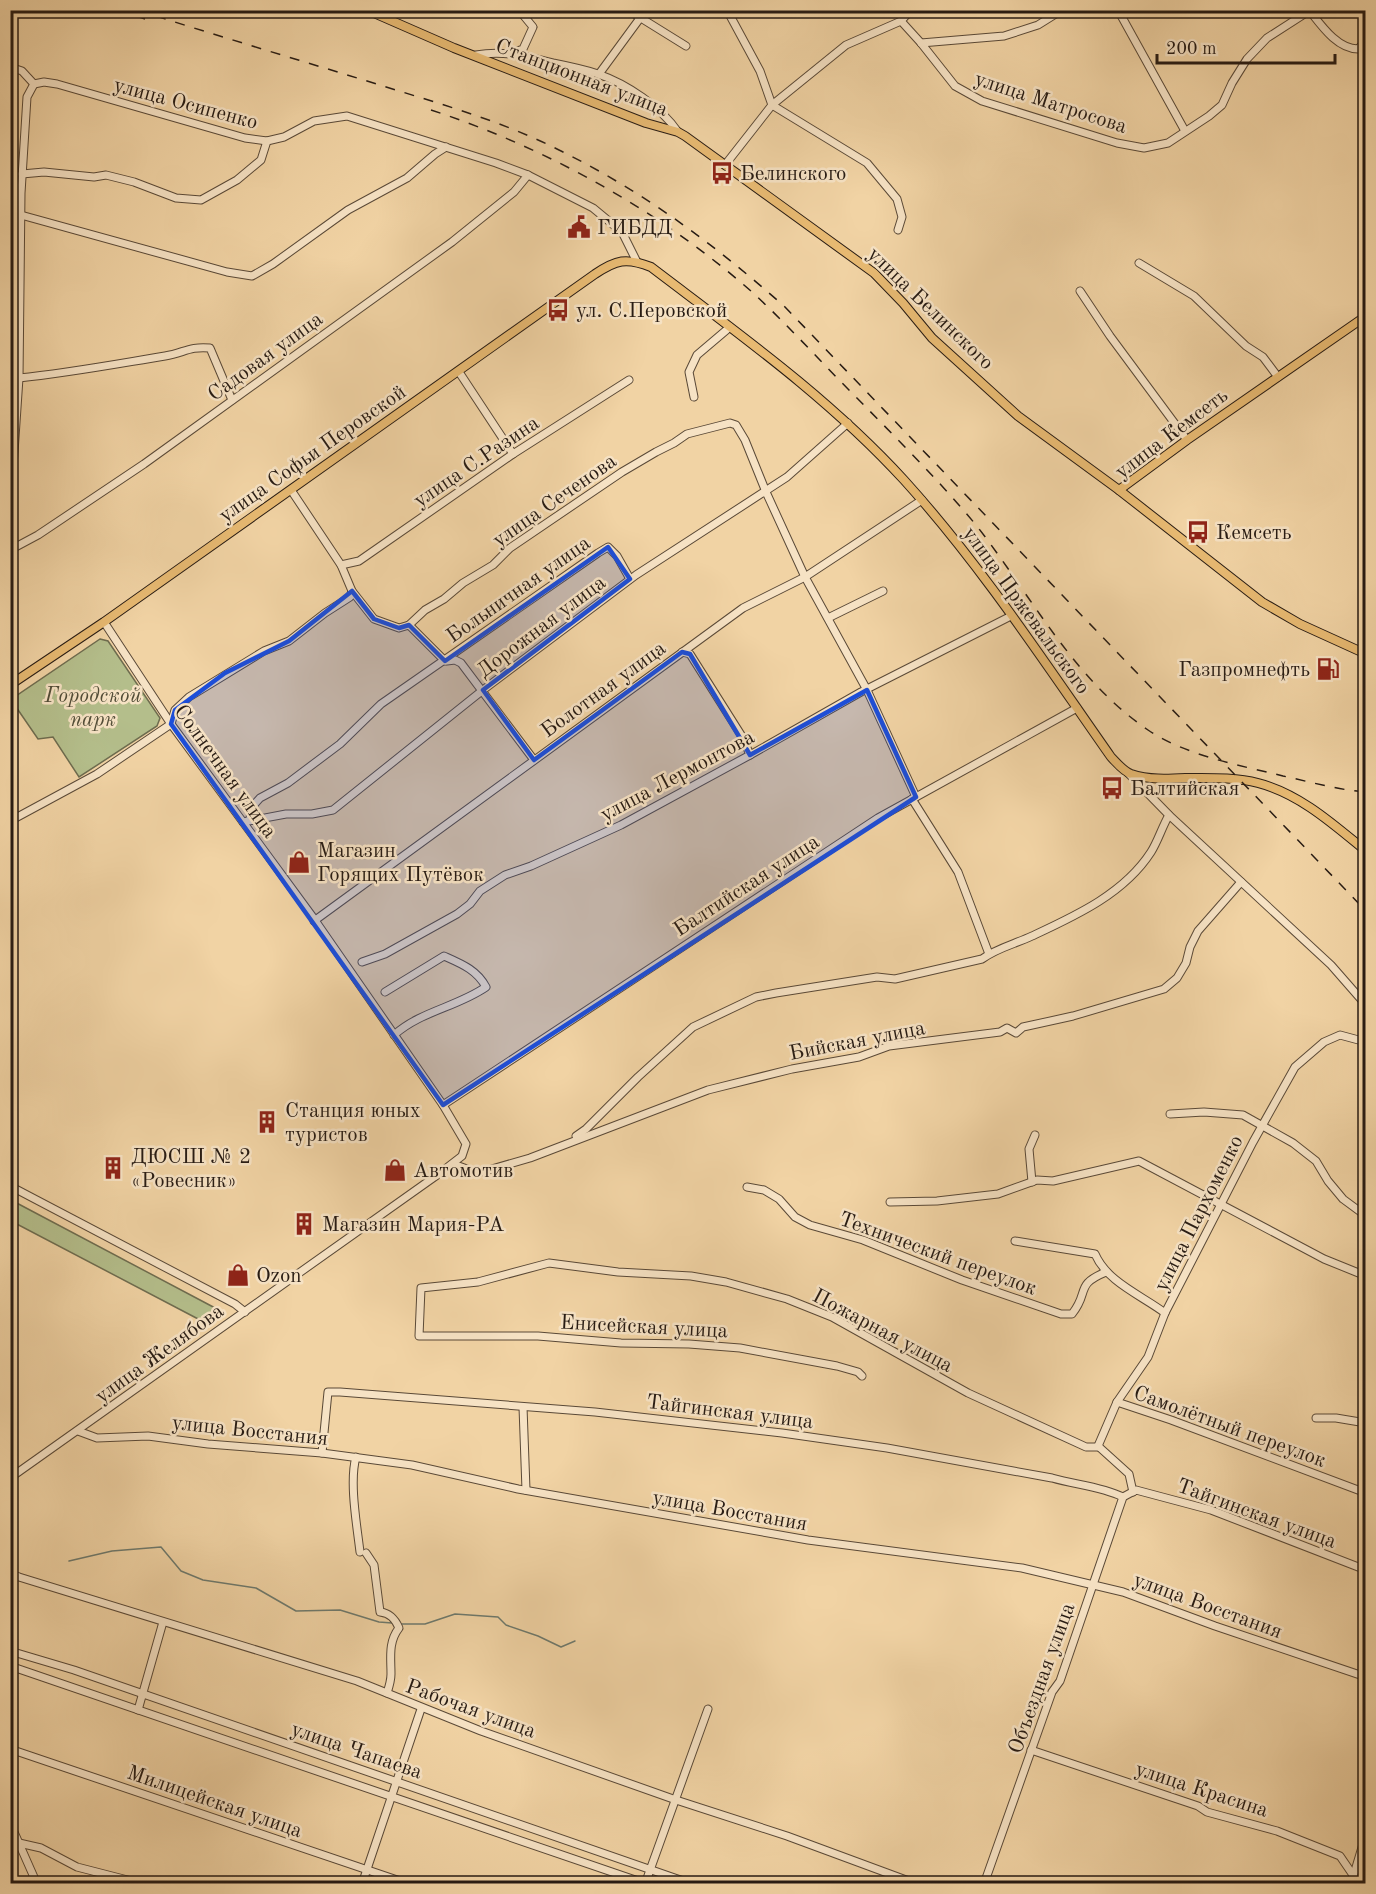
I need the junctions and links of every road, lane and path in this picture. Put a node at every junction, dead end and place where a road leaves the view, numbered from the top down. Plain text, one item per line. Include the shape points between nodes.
1 (367, 10) edge
2 (519, 10) edge
3 (628, 10) edge
4 (646, 10) edge
5 (727, 10) edge
6 (912, 10) edge
7 (1062, 10) edge
8 (1118, 10) edge
9 (1309, 11) edge
10 (376, 13) edge
11 (641, 18) junction
12 (901, 21) junction
13 (1365, 41) edge
14 (921, 43) junction
15 (686, 46) dead end
16 (512, 53) junction
17 (476, 55) junction
18 (10, 67) edge
19 (598, 74) junction
20 (34, 84) junction
21 (772, 105) junction
22 (1185, 131) junction
23 (681, 134) junction
24 (267, 141) junction
25 (446, 147) junction
26 (725, 165) junction
27 (22, 174) junction
28 (528, 175) junction
29 (10, 212) edge
30 (21, 215) junction
31 (898, 230) dead end
32 (637, 262) junction
33 (1139, 263) dead end
34 (1080, 291) dead end
35 (11, 314) edge
36 (20, 316) junction
37 (1365, 316) edge
38 (730, 327) junction
39 (459, 372) junction
40 (1278, 377) junction
41 (19, 378) junction
42 (629, 380) dead end
43 (694, 397) dead end
44 (232, 400) junction
45 (848, 423) junction
46 (1187, 440) junction
47 (513, 454) junction
48 (291, 490) junction
49 (1119, 490) junction
50 (766, 492) junction
51 (922, 500) junction
52 (10, 512) edge
53 (10, 550) edge
54 (341, 565) junction
55 (805, 577) junction
56 (630, 579) junction
57 (351, 591) junction
58 (883, 591) dead end
59 (1011, 616) junction
60 (828, 618) junction
61 (104, 622) junction
62 (409, 625) junction
63 (682, 652) junction
64 (1365, 654) edge
65 (445, 661) junction
66 (10, 685) edge
67 (483, 690) junction
68 (867, 690) junction
69 (1077, 708) junction
70 (171, 724) junction
71 (750, 755) junction
72 (534, 760) junction
73 (1129, 774) junction
74 (914, 798) junction
75 (1169, 815) junction
76 (10, 820) edge
77 (246, 821) junction
78 (1365, 851) edge
79 (1241, 882) junction
80 (314, 921) junction
81 (989, 954) junction
82 (362, 962) dead end
83 (385, 992) dead end
84 (1365, 1005) edge
85 (394, 1035) junction
86 (1365, 1042) edge
87 (443, 1106) junction
88 (1170, 1113) dead end
89 (1262, 1127) junction
90 (1035, 1135) dead end
91 (567, 1143) junction
92 (466, 1144) joint
93 (453, 1164) junction
94 (1032, 1182) junction
95 (10, 1186) edge
96 (747, 1188) dead end
97 (890, 1202) dead end
98 (1221, 1204) junction
99 (1365, 1216) edge
100 (1015, 1241) dead end
101 (1106, 1272) junction
102 (1365, 1276) edge
103 (443, 1285) joint
104 (245, 1312) junction
105 (1165, 1313) junction
106 (862, 1376) dead end
107 (1117, 1402) junction
108 (523, 1407) junction
109 (1316, 1418) dead end
110 (1365, 1423) edge
111 (78, 1431) junction
112 (1099, 1447) junction
113 (322, 1453) junction
114 (356, 1457) junction
115 (10, 1478) edge
116 (526, 1490) junction
117 (1135, 1491) junction
118 (1365, 1492) edge
119 (1123, 1497) junction
120 (1365, 1570) edge
121 (10, 1573) edge
122 (1092, 1584) junction
123 (164, 1622) junction
124 (10, 1651) edge
125 (10, 1666) edge
126 (1365, 1677) edge
127 (387, 1693) junction
128 (142, 1694) junction
129 (421, 1709) junction
130 (708, 1709) dead end
131 (138, 1710) junction
132 (10, 1749) edge
133 (1031, 1750) junction
134 (398, 1782) junction
135 (392, 1797) junction
136 (676, 1800) junction
137 (10, 1823) edge
138 (1365, 1834) edge
139 (20, 1843) junction
140 (366, 1869) junction
141 (651, 1869) junction
142 (1353, 1875) junction
143 (646, 1883) edge
144 (37, 1884) edge
145 (143, 1884) edge
146 (362, 1884) edge
147 (409, 1884) edge
148 (692, 1884) edge
149 (917, 1884) edge
150 (984, 1884) edge
151 (1351, 1884) edge

1 - 10 main road, Станционная улица
2 - 16 street via 533,27 523,49
3 - 11 street
4 - 11 street
5 - 21 street via 760,70
6 - 12 street
7 - 14 street via 1038,25 1004,36
8 - 22 street
9 - 13 street via 1343,45 1358,49
9 - 22 street, улица Матросова via 1267,38 1247,59 1222,105
10 - 17 main road, Станционная улица
11 - 15 street
11 - 19 street
12 - 14 street, улица Матросова
12 - 21 street via 846,45
14 - 22 street, улица Матросова via 955,86 982,101 1144,148 1168,143
16 - 17 street, улица Белинского
16 - 19 street, улица Белинского
17 - 23 main road, Станционная улица
18 - 20 street via 22,71
19 - 23 street, улица Белинского via 643,97 668,117
20 - 24 street, улица Осипенко via 57,84
20 - 27 street via 27,97
21 - 26 street
21 - 31 street via 867,163 897,199 902,217
23 - 26 main road, улица Белинского
24 - 25 street via 314,121 346,116
24 - 27 street, улица Осипенко via 261,160 237,180 201,200 176,198 106,175
25 - 28 street
25 - 30 street via 407,178 348,210 252,276
26 - 49 main road, улица Белинского via 874,273 932,338 1018,416
27 - 30 street
28 - 32 street via 593,208 622,232
28 - 44 street, Садовая улица via 514,192 452,242
29 - 30 street
30 - 36 street
32 - 38 main road, улица Пржевальского via 651,267
32 - 39 main road, улица Софьи Перовской via 613,262
33 - 40 street via 1194,296 1246,346 1263,357
34 - 46 street
35 - 36 street
36 - 41 street
37 - 40 main road, улица Кемсеть
38 - 43 street via 698,355 689,372
38 - 45 main road, улица Пржевальского via 799,379
39 - 47 street
39 - 48 main road, улица Софьи Перовской
40 - 46 main road, улица Кемсеть
41 - 44 street via 173,355 196,347 210,348
41 - 52 street
42 - 47 street, улица С.Разина
44 - 53 street, Садовая улица via 144,464
45 - 50 street, Дорожная улица
45 - 51 main road, улица Пржевальского
46 - 49 main road, улица Кемсеть
47 - 54 street, улица С.Разина via 359,561
48 - 54 street
48 - 61 main road, улица Софьи Перовской
49 - 64 main road, улица Кемсеть via 1262,602
50 - 55 street
50 - 56 street, Дорожная улица
50 - 62 street, улица Сеченова via 736,425 730,423 687,434 621,472 510,548 493,565
51 - 55 street, Болотная улица
51 - 59 main road, улица Пржевальского
54 - 57 street
55 - 60 street
55 - 63 street, Болотная улица via 743,608
56 - 65 street, Больничная улица via 608,547
56 - 67 street, Дорожная улица
57 - 62 street via 374,619 399,628
57 - 70 street via 350,597 289,641 264,651 189,697 175,710
58 - 60 street
59 - 68 street, улица Лермонтова
59 - 69 main road, улица Пржевальского
60 - 68 street
61 - 66 main road, улица Софьи Перовской
61 - 70 street, Солнечная улица
62 - 65 street
63 - 71 street via 690,654 696,663
63 - 72 street, Болотная улица
65 - 67 street via 461,663
65 - 77 street via 381,704 340,744 288,783 260,798 250,808
67 - 72 street
67 - 77 street, Дорожная улица via 333,810
68 - 71 street, улица Лермонтова
68 - 74 street
69 - 73 main road, улица Пржевальского via 1111,757
69 - 74 street, Балтийская улица
70 - 76 street via 97,774
70 - 77 street, Солнечная улица
71 - 82 street, улица Лермонтова via 621,825 505,875 480,891 458,914 386,954
72 - 80 street, Болотная улица
73 - 75 street, улица Пржевальского
73 - 78 main road via 1159,780 1251,781 1272,787 1320,814
74 - 81 street via 958,872
74 - 87 street, Балтийская улица
75 - 79 street, улица Пржевальского
75 - 81 street, Бийская улица via 1151,852 1128,878 1097,903
77 - 80 street, Солнечная улица
79 - 84 street, улица Пржевальского via 1331,965
79 - 91 street, Бийская улица via 1198,931 1186,963 1164,989 1023,1027 1016,1033 1007,1029 889,1046 858,1057 718,1088
80 - 85 street, Солнечная улица
81 - 91 street, Бийская улица via 982,959 895,979 877,977 756,998 693,1027
83 - 85 street via 444,956 480,976 486,987 423,1016
85 - 87 street, Солнечная улица
86 - 89 street, улица Пархоменко via 1340,1035 1324,1042 1295,1067
87 - 92 street, Солнечная улица
88 - 89 street via 1243,1115
89 - 98 street, улица Пархоменко
89 - 99 street via 1316,1161 1343,1199
90 - 94 street via 1029,1149
91 - 93 street, Бийская улица via 478,1173
92 - 93 street, улица Желябова via 462,1156
93 - 104 street, улица Желябова
94 - 97 street via 998,1194
94 - 98 street via 1053,1181 1139,1161
95 - 104 street
96 - 101 street, Технический переулок via 764,1190 779,1199 795,1217 810,1226 863,1240 1061,1314 1072,1314 1085,1284
98 - 102 street via 1324,1259
98 - 105 street, улица Пархоменко
100 - 101 street via 1095,1254
101 - 105 street
103 - 106 street, Енисейская улица via 421,1288 419,1336 538,1336 740,1348 837,1366
103 - 112 street, Пожарная улица via 478,1282 549,1263 726,1282 832,1317 968,1393 1086,1447
104 - 111 street, улица Желябова
105 - 107 street, улица Пархоменко via 1141,1370
107 - 112 street, улица Пархоменко
107 - 118 street, Самолётный переулок
108 - 113 street, Тайгинская улица via 328,1392
108 - 116 street
108 - 119 street, Тайгинская улица via 595,1412 887,1448 1052,1478
109 - 110 street, Самолётный переулок
111 - 113 street, улица Восстания via 97,1438 148,1436
111 - 115 street, улица Желябова
112 - 117 street, Пожарная улица via 1129,1474
113 - 114 street, улица Восстания
114 - 116 street, улица Восстания
114 - 127 street via 354,1501 363,1552 374,1565 380,1612 387,1613 399,1628 393,1635
116 - 122 street, улица Восстания via 808,1540 1022,1568
117 - 119 street
117 - 120 street, Тайгинская улица via 1211,1510
119 - 122 street, Объездная улица
121 - 123 street, Рабочая улица
122 - 126 street, улица Восстания
122 - 133 street, Объездная улица via 1060,1681 1052,1692
123 - 127 street, Рабочая улица
123 - 128 street
124 - 128 street, улица Чапаева
125 - 131 street, улица Чапаева
127 - 129 street, Рабочая улица
128 - 131 street
128 - 134 street, улица Чапаева
129 - 134 street
129 - 136 street, Рабочая улица
130 - 136 street
131 - 135 street, улица Чапаева
132 - 140 street, Милицейская улица
133 - 142 street, улица Красина via 1207,1812 1277,1831 1340,1856
133 - 150 street, Объездная улица
134 - 135 street
134 - 141 street, улица Чапаева
135 - 140 street
135 - 143 street, улица Чапаева
136 - 141 street
136 - 149 street, Рабочая улица
137 - 139 street
138 - 142 street
139 - 144 street
139 - 145 street via 40,1848 77,1867
140 - 146 street
140 - 147 street, Милицейская улица
141 - 143 street
141 - 148 street, улица Чапаева
142 - 151 street

